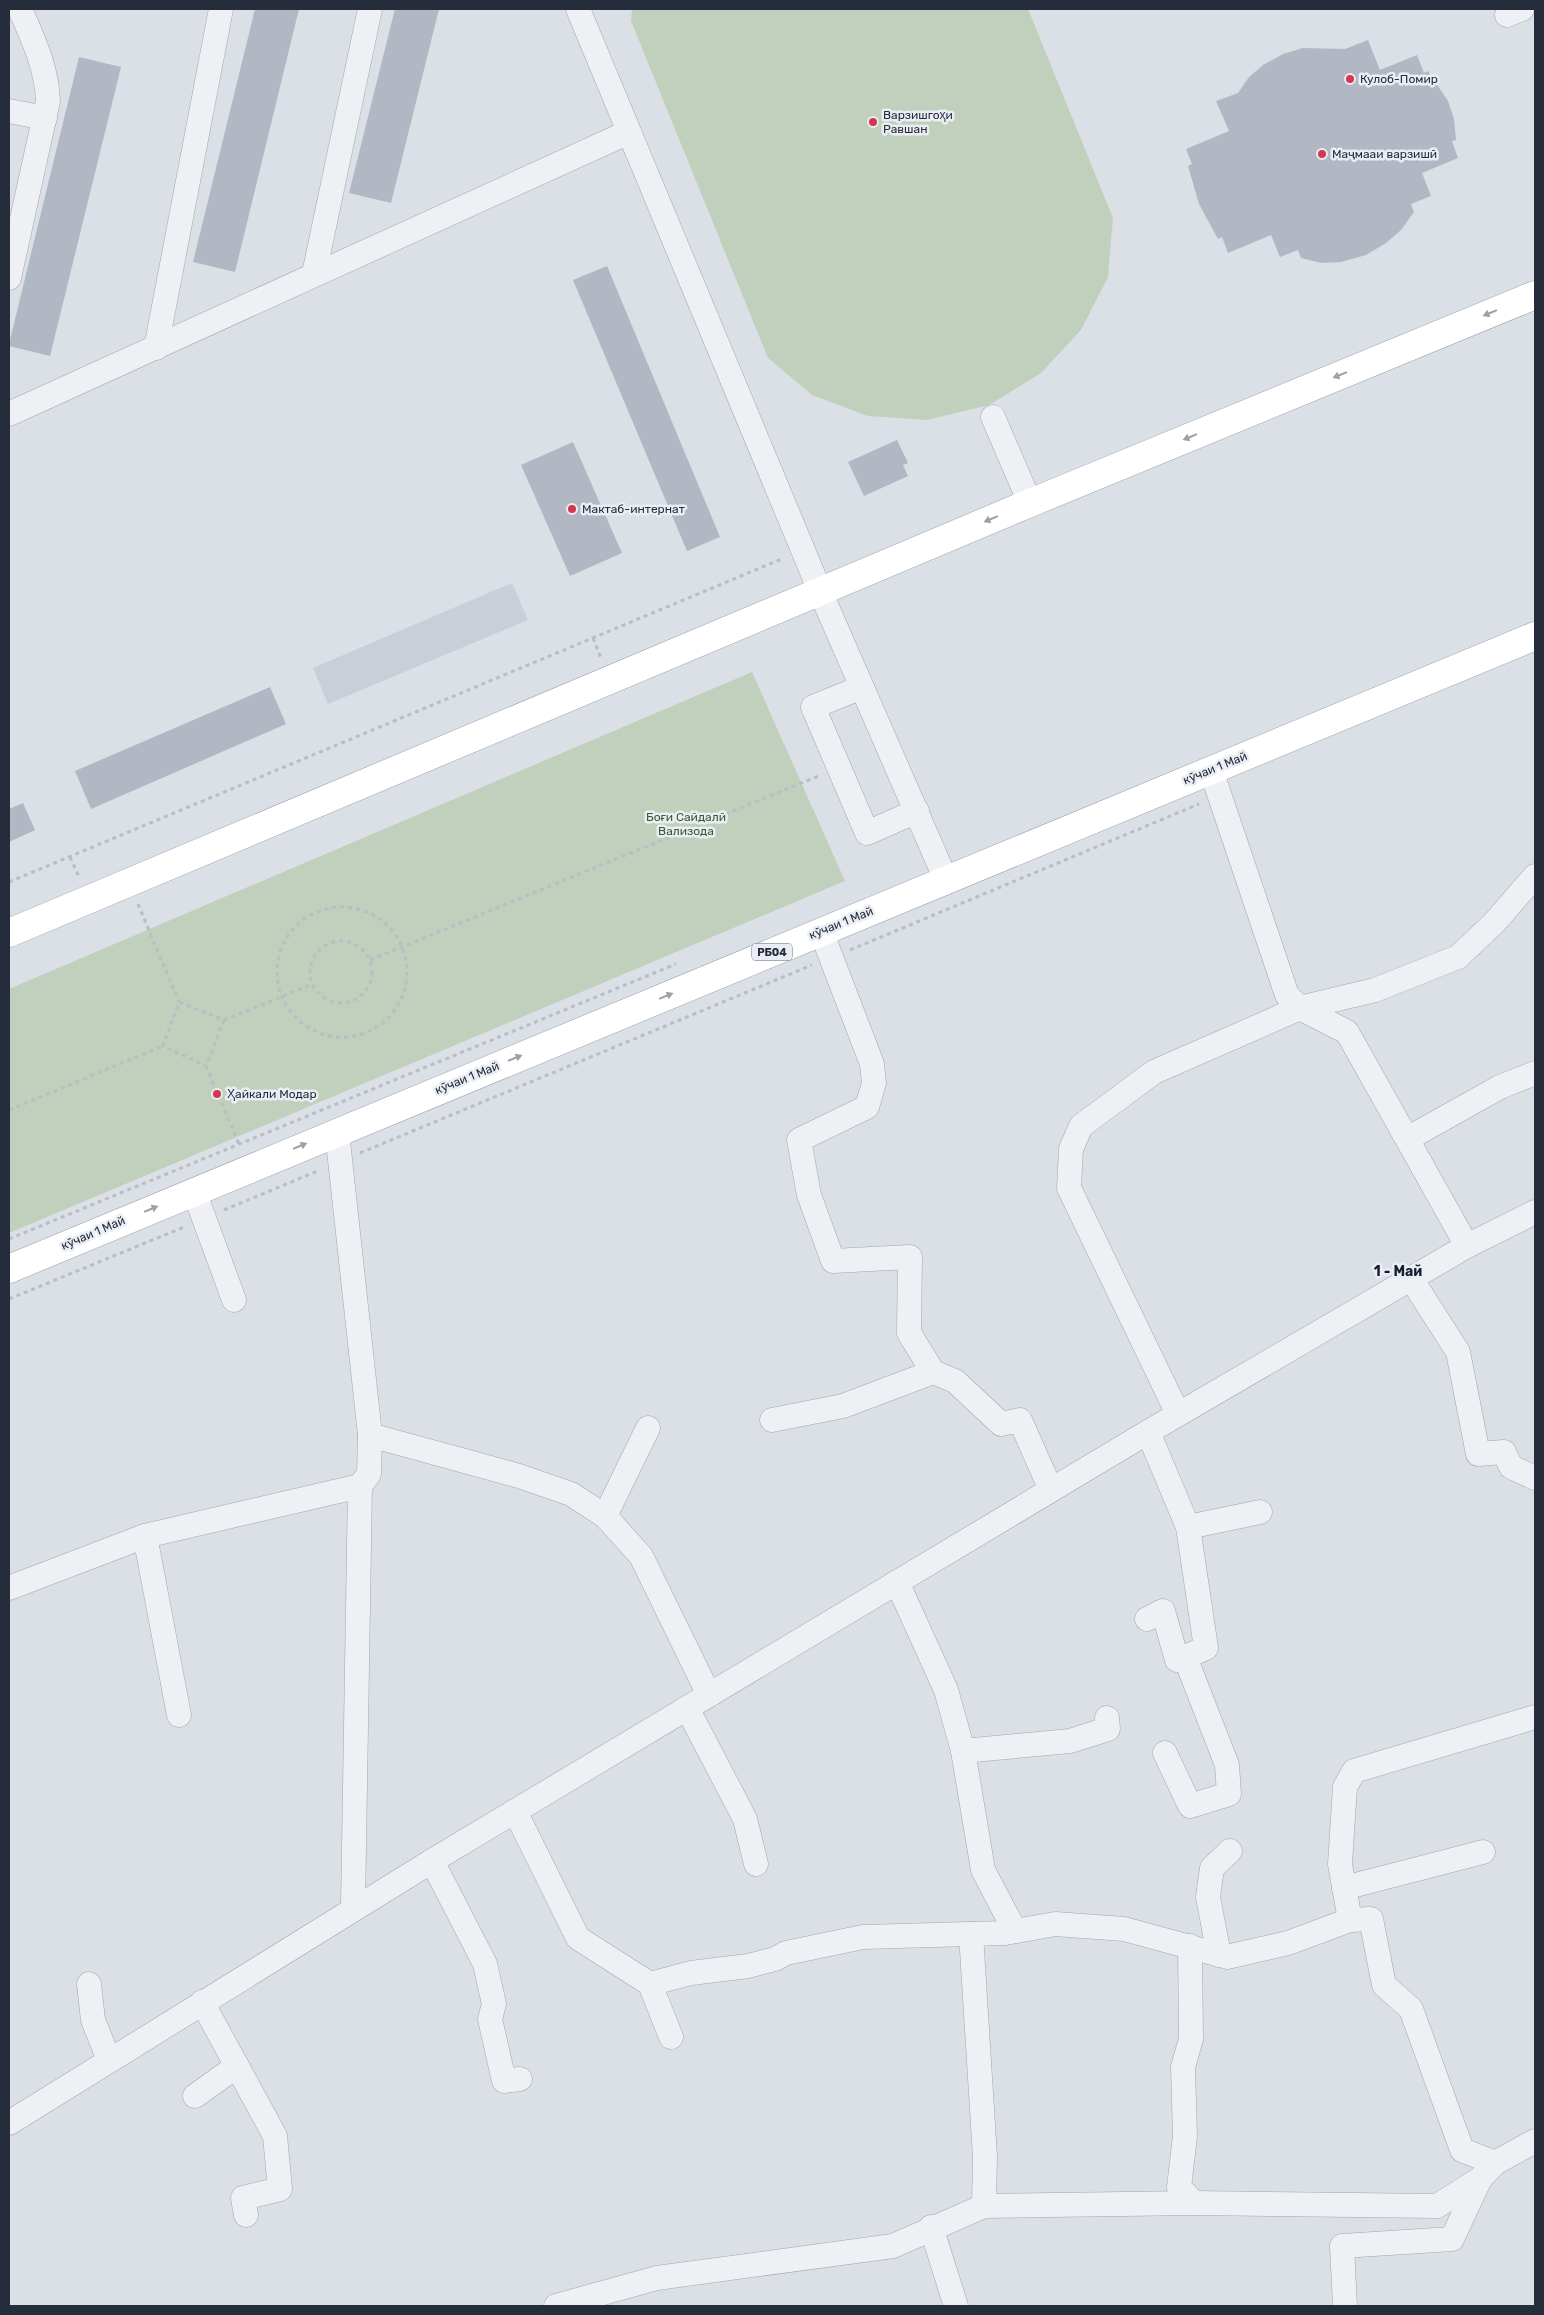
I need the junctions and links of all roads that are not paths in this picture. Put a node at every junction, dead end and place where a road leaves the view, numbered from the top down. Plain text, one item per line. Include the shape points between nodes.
1 (20, 9) edge
2 (222, 9) edge
3 (370, 9) edge
4 (578, 9) edge
5 (9, 111) edge
6 (45, 118) junction
7 (629, 132) junction
8 (314, 274) junction
9 (9, 278) edge
10 (1535, 295) edge
11 (156, 348) junction
12 (9, 414) edge
13 (993, 417) dead end
14 (1030, 503) junction
15 (820, 591) junction
16 (1535, 636) edge
17 (862, 687) junction
18 (1211, 770) junction
19 (917, 811) junction
20 (1535, 876) edge
21 (946, 880) junction
22 (821, 931) junction
23 (9, 933) edge
24 (1300, 1008) junction
25 (1535, 1073) edge
26 (337, 1132) junction
27 (1407, 1139) junction
28 (194, 1191) junction
29 (1535, 1212) edge
30 (1468, 1246) junction
31 (9, 1269) edge
32 (1412, 1280) junction
33 (234, 1300) dead end
34 (933, 1372) junction
35 (1178, 1414) junction
36 (772, 1420) dead end
37 (648, 1428) dead end
38 (1148, 1432) junction
39 (370, 1435) junction
40 (1535, 1478) edge
41 (360, 1486) junction
42 (1051, 1490) junction
43 (1260, 1512) dead end
44 (605, 1516) junction
45 (1188, 1527) junction
46 (146, 1536) junction
47 (897, 1582) junction
48 (9, 1588) edge
49 (1147, 1619) dead end
50 (1185, 1657) junction
51 (709, 1695) junction
52 (687, 1708) junction
53 (179, 1715) dead end
54 (1535, 1717) edge
55 (1107, 1718) dead end
56 (963, 1751) junction
57 (1165, 1752) dead end
58 (515, 1811) junction
59 (1230, 1851) dead end
60 (1483, 1852) dead end
61 (432, 1861) junction
62 (756, 1864) dead end
63 (1344, 1888) junction
64 (353, 1908) junction
65 (1350, 1920) junction
66 (1015, 1931) junction
67 (971, 1934) junction
68 (1190, 1946) junction
69 (1219, 1955) junction
70 (88, 1984) dead end
71 (650, 1984) junction
72 (202, 2002) junction
73 (670, 2037) dead end
74 (109, 2060) junction
75 (237, 2066) junction
76 (520, 2079) dead end
77 (195, 2096) dead end
78 (9, 2122) edge
79 (1535, 2141) edge
80 (1487, 2171) junction
81 (1194, 2203) junction
82 (984, 2206) junction
83 (246, 2215) dead end
84 (931, 2227) junction
85 (556, 2306) edge
86 (956, 2306) edge
87 (1345, 2306) edge

1 - 6 street via 48,81
2 - 11 street
3 - 8 street
4 - 7 street
5 - 6 street
6 - 9 street
7 - 8 street
7 - 15 street
8 - 11 street
10 -> 14 main road
11 - 12 street
13 - 14 street
14 -> 15 main road
15 - 17 street
15 - 23 main road
16 - 18 main road, кӯчаи 1 Май / РБ04
17 - 19 street
17 - 19 street via 813,707 867,832
18 - 21 main road, кӯчаи 1 Май / РБ04
18 - 24 street via 1287,995
19 - 21 street
20 - 24 street via 1494,924 1458,957 1375,990
21 - 22 main road, кӯчаи 1 Май / РБ04
26 -> 22 main road, кӯчаи 1 Май / РБ04
22 - 34 street via 872,1064 874,1083 867,1107 799,1140 809,1195 834,1261 910,1258 909,1333
24 - 27 street via 1347,1032
24 - 35 street via 1154,1072 1081,1126 1070,1149 1069,1188
25 - 27 street via 1500,1087
28 -> 26 main road, кӯчаи 1 Май / РБ04 via 244,1156
26 - 39 street
27 - 30 street
31 -> 28 main road, кӯчаи 1 Май / РБ04
28 - 33 street
29 - 30 street
30 - 32 street
32 - 35 street
32 - 40 street via 1458,1352 1478,1454 1504,1452 1511,1468
34 - 36 street via 843,1406
34 - 42 street via 955,1381 1001,1424 1020,1420
35 - 38 street
37 - 44 street
38 - 42 street
38 - 45 street
39 - 41 street via 369,1474
39 - 44 street via 519,1476 571,1494
41 - 46 street
41 - 64 street
42 - 47 street
43 - 45 street
44 - 51 street via 641,1556
45 - 50 street via 1206,1648
46 - 48 street
46 - 53 street
47 - 51 street
47 - 56 street via 946,1690
49 - 50 street via 1163,1611 1177,1660
50 - 57 street via 1227,1765 1229,1794 1190,1806
51 - 52 street
52 - 58 street
52 - 62 street via 745,1818
54 - 63 street via 1354,1771 1345,1787 1340,1864
55 - 56 street via 1108,1729 1070,1741
56 - 66 street via 983,1870
58 - 61 street
58 - 71 street via 578,1938
59 - 69 street via 1212,1868 1208,1896
60 - 63 street
61 - 64 street
61 - 76 street via 485,1964 494,2004 490,2019 504,2081
63 - 65 street
64 - 72 street
65 - 69 street via 1288,1943 1227,1957
65 - 80 street via 1370,1919 1384,1985 1411,2009 1462,2150
66 - 67 street
66 - 68 street via 1056,1924 1124,1929
67 - 71 street via 863,1937 786,1953 748,1966 691,1973
67 - 82 street via 985,2157
68 - 69 street
68 - 81 street via 1191,2039 1183,2067 1185,2136 1179,2187
70 - 74 street via 93,2020
71 - 73 street
72 - 74 street
72 - 75 street
74 - 78 street
75 - 77 street
75 - 83 street via 275,2136 280,2189 243,2198
79 - 80 street
80 - 81 street via 1437,2206
80 - 87 street via 1452,2239 1342,2246
81 - 82 street
82 - 84 street
84 - 85 street via 893,2246 657,2278
84 - 86 street

